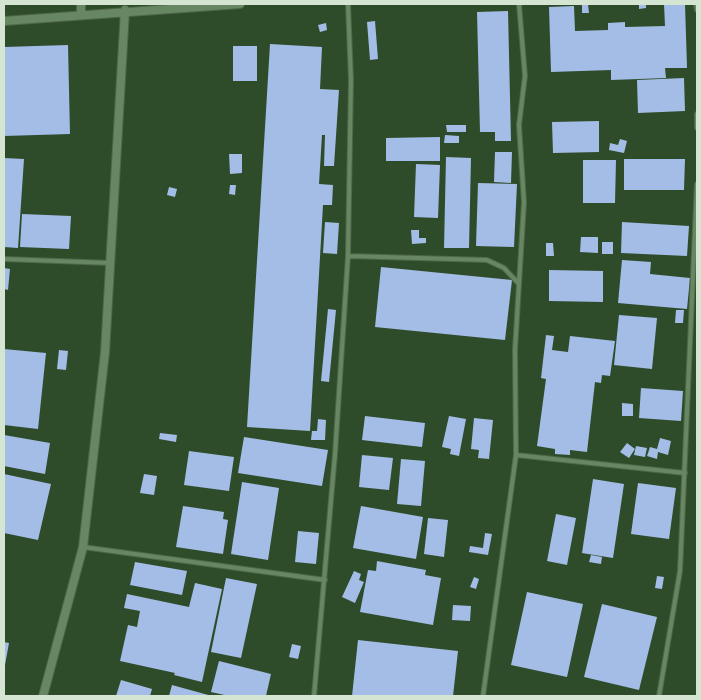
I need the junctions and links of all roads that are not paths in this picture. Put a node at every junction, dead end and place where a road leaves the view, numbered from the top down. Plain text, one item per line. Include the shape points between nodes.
1 (81, 4) edge
2 (240, 4) edge
3 (348, 4) edge
4 (519, 4) edge
5 (696, 4) edge
6 (205, 5) edge
7 (125, 10) junction
8 (697, 10) edge
9 (81, 14) junction
10 (4, 21) edge
11 (697, 114) edge
12 (697, 128) edge
13 (697, 184) edge
14 (348, 256) junction
15 (4, 259) edge
16 (112, 263) junction
17 (519, 284) junction
18 (692, 308) junction
19 (697, 308) edge
20 (516, 455) junction
21 (684, 473) junction
22 (83, 547) junction
23 (325, 580) junction
24 (43, 696) edge
25 (314, 696) edge
26 (483, 696) edge
27 (660, 696) edge

1 - 9 street
2 - 6 street
3 - 14 lane via 351,80
4 - 17 lane via 525,76 519,125 524,202
5 - 8 lane
6 - 7 street
7 - 9 street
7 - 16 street
9 - 10 street
11 - 12 lane
13 - 18 lane
14 - 17 lane via 487,260 504,268
14 - 23 lane
15 - 16 lane
16 - 22 street
17 - 20 lane via 515,350
18 - 19 lane
18 - 21 lane
20 - 21 lane
20 - 26 lane
21 - 27 lane via 680,571
22 - 23 lane
22 - 24 street
23 - 25 lane

